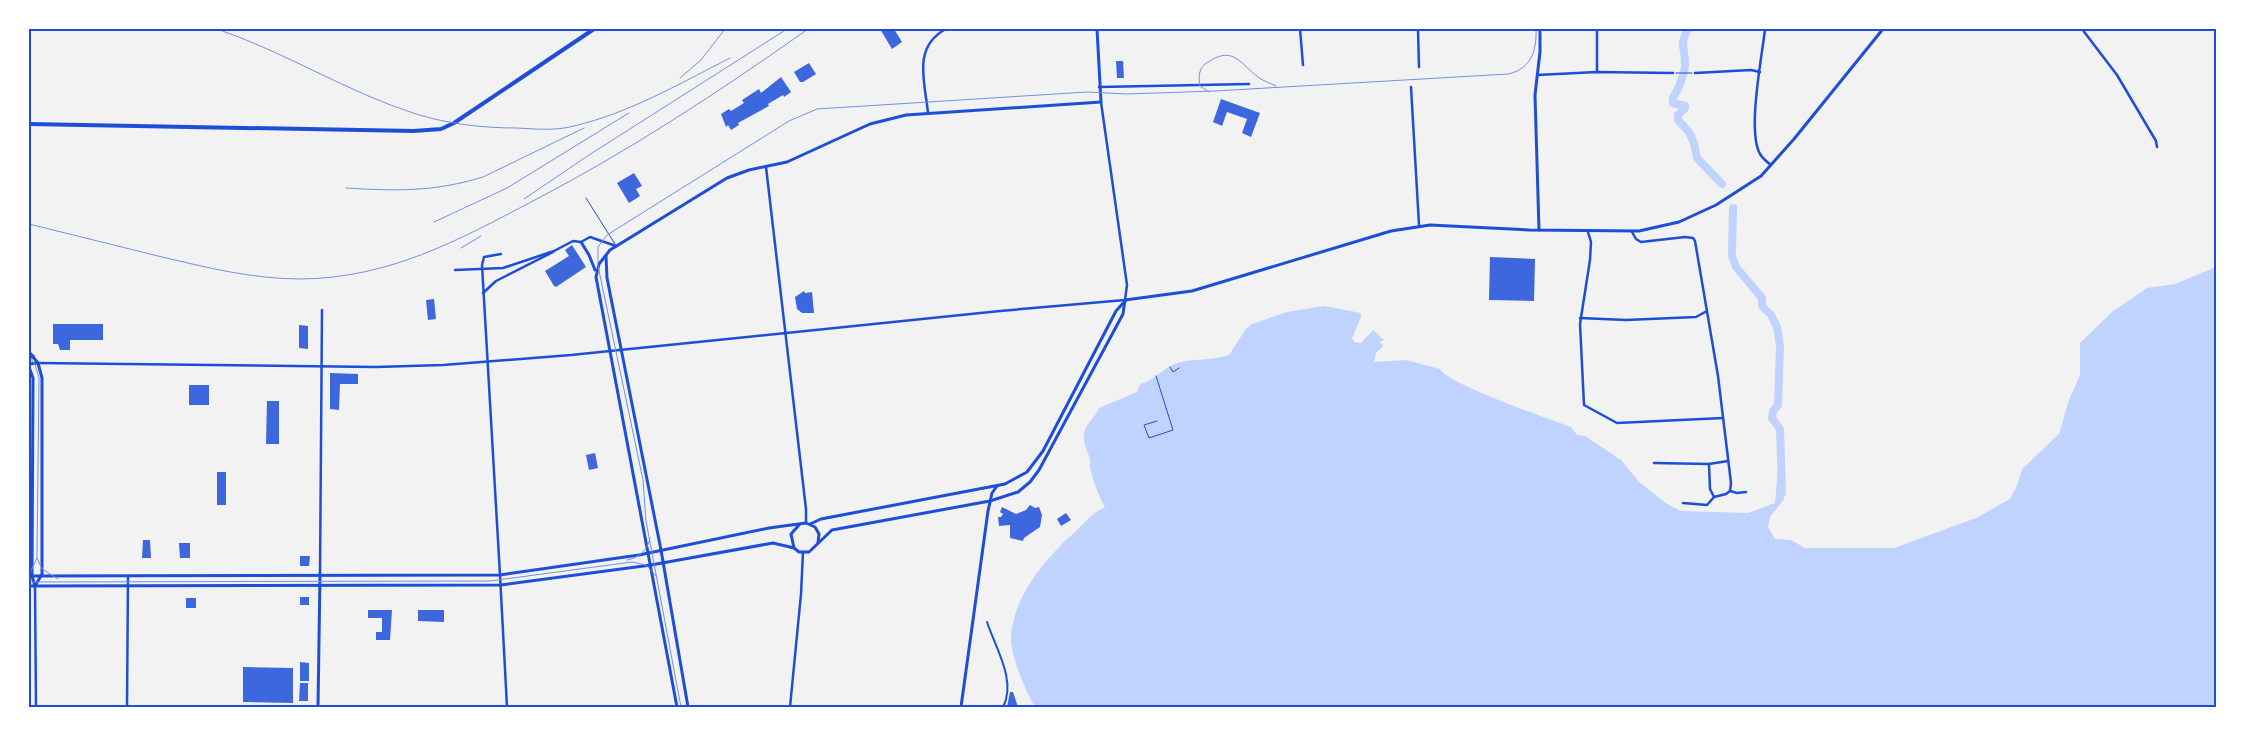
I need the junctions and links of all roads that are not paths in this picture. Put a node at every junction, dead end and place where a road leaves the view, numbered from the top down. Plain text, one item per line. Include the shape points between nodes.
1 (594, 29) edge
2 (946, 29) edge
3 (1097, 29) edge
4 (1300, 29) edge
5 (1418, 29) edge
6 (1540, 29) edge
7 (1597, 29) edge
8 (1765, 29) edge
9 (1883, 29) edge
10 (2082, 29) edge
11 (1303, 65) dead end
12 (1419, 67) dead end
13 (1597, 72) junction
14 (1760, 72) junction
15 (1672, 73) road end
16 (1695, 73) road end
17 (1536, 75) junction
18 (1249, 84) dead end
19 (1099, 87) junction
20 (1411, 87) dead end
21 (1101, 102) junction
22 (928, 114) junction
23 (29, 124) edge
24 (2157, 147) dead end
25 (1772, 165) junction
26 (766, 167) junction
27 (586, 198) dead end
28 (1419, 225) junction
29 (1539, 230) junction
30 (1631, 230) junction
31 (1588, 232) junction
32 (581, 242) junction
33 (616, 246) junction
34 (554, 251) junction
35 (607, 253) junction
36 (501, 254) dead end
37 (455, 270) dead end
38 (482, 270) junction
39 (596, 277) junction
40 (483, 293) junction
41 (1125, 300) junction
42 (322, 310) dead end
43 (1707, 311) junction
44 (1580, 318) junction
45 (785, 333) junction
46 (622, 349) junction
47 (611, 351) junction
48 (29, 353) edge
49 (31, 357) edge
50 (487, 362) junction
51 (38, 363) junction
52 (29, 366) edge
53 (321, 366) junction
54 (1723, 418) junction
55 (1728, 461) junction
56 (1654, 463) dead end
57 (1709, 464) junction
58 (998, 486) junction
59 (1730, 491) junction
60 (1746, 492) dead end
61 (1714, 497) junction
62 (990, 501) junction
63 (1683, 503) dead end
64 (806, 524) junction
65 (817, 544) junction
66 (794, 548) junction
67 (661, 550) junction
68 (803, 552) junction
69 (649, 553) junction
70 (664, 562) junction
71 (651, 565) junction
72 (320, 574) junction
73 (500, 575) junction
74 (30, 576) edge
75 (42, 576) junction
76 (128, 576) junction
77 (128, 585) junction
78 (320, 585) junction
79 (501, 585) junction
80 (29, 586) edge
81 (35, 586) junction
82 (987, 622) dead end
83 (36, 707) edge
84 (127, 707) edge
85 (318, 707) edge
86 (507, 707) edge
87 (677, 707) edge
88 (688, 707) edge
89 (790, 707) edge
90 (961, 707) edge
91 (1003, 707) edge

1 - 23 main road via 454,123 434,130
2 - 22 street via 928,43 923,58
3 - 19 main road
4 - 11 street
5 - 12 street
6 - 17 main road
7 - 13 street
8 - 14 street
9 - 25 main road
10 - 24 street via 2117,75 2156,140
13 - 15 street
13 - 17 street
14 - 16 street
14 - 25 street via 1755,116 1758,146 1760,155
17 - 29 main road
18 - 19 street
19 - 21 main road
20 - 28 street
21 - 22 main road
21 - 41 street via 1127,285
22 - 26 main road via 906,115 870,124 787,162
25 - 30 main road via 1749,185 1701,212 1654,229
26 - 33 main road via 726,178
26 - 45 street
27 - 33 lane
28 - 29 main road
28 - 41 main road via 1181,294
29 - 31 main road
30 - 31 main road
30 - 43 street via 1641,242 1693,238
31 - 44 street via 1590,260
32 - 33 street via 592,236
32 - 34 street via 573,241
32 - 39 main road via 592,260
33 - 35 main road
34 - 38 street via 503,268
34 - 40 street via 496,282
35 - 39 main road via 599,264
35 - 46 main road via 607,278
36 - 38 street via 483,258
37 - 38 street
38 - 40 street
39 - 47 main road
40 - 50 street
41 - 45 street
41 - 58 main road via 1116,311 1043,451 1027,472
41 - 62 main road via 1123,314 1039,470 1018,492
42 - 53 street
43 - 44 street via 1696,318
43 - 54 street
44 - 54 street via 1582,400 1588,408 1617,423
45 - 46 street
45 - 64 street
46 - 47 street
46 - 67 main road
47 - 50 street
47 - 69 main road
48 - 49 main road
49 - 51 main road
50 - 53 street
50 - 73 street
51 - 52 main road
51 - 53 street
51 - 75 main road via 42,378
52 - 74 main road via 33,378
53 - 72 street
54 - 55 street
55 - 57 street
55 - 59 street
56 - 57 street
57 - 61 street via 1710,489
58 - 62 main road
58 - 64 main road
59 - 60 street
59 - 61 street
61 - 63 street via 1707,505
62 - 65 main road via 836,530
62 - 90 main road
64 - 65 main road via 815,527 819,534
64 - 66 main road via 797,526 792,534
64 - 67 main road
65 - 68 main road
66 - 68 main road
66 - 70 main road via 773,544
67 - 69 main road
67 - 70 main road
68 - 89 street
69 - 71 main road
69 - 73 main road
70 - 71 main road
70 - 88 main road
71 - 79 main road
71 - 87 main road
72 - 73 main road
72 - 76 main road
72 - 78 main road
73 - 79 street
74 - 75 main road
74 - 81 main road
75 - 76 main road
75 - 81 main road
76 - 77 street
77 - 78 main road
77 - 81 main road
77 - 84 street
78 - 79 main road
78 - 85 main road
79 - 86 street
80 - 81 main road
81 - 83 street
82 - 91 street via 1004,671 1008,693

